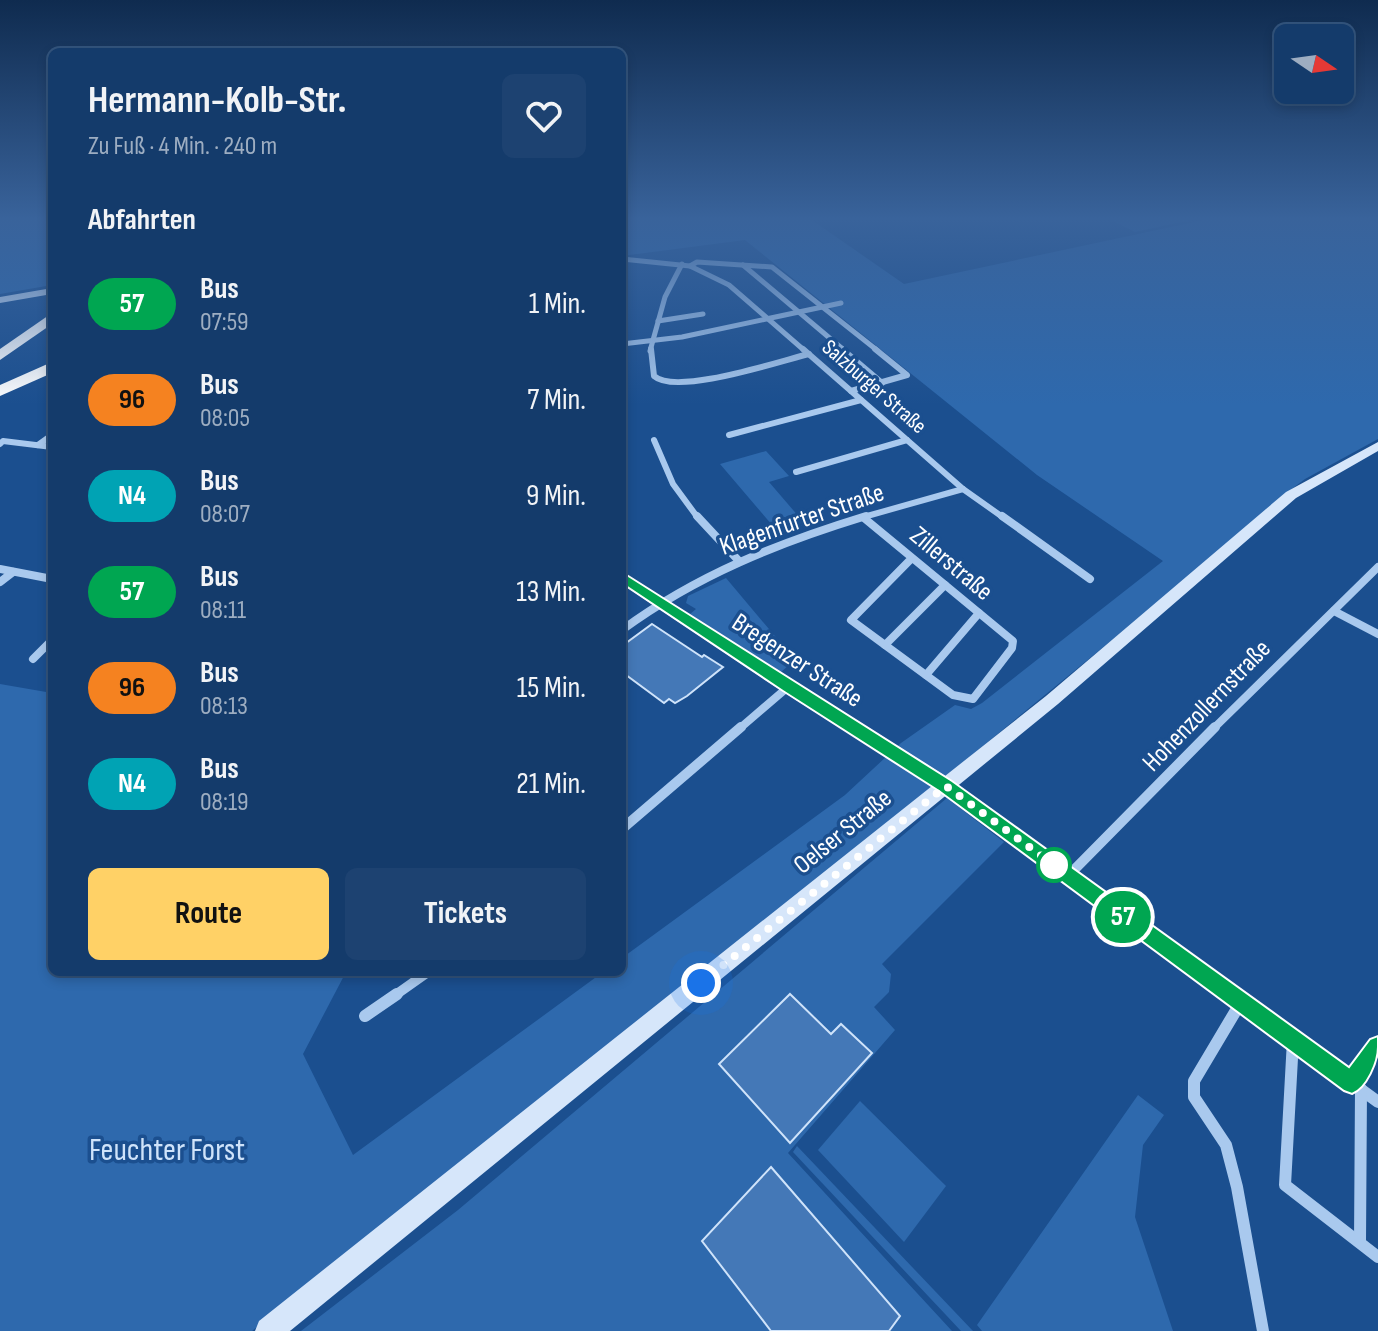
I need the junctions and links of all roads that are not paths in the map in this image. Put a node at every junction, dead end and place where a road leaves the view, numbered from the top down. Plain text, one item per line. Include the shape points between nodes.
1 (675, 280) edge
2 (719, 280) edge
3 (760, 280) edge
4 (789, 280) edge
5 (48, 292) edge
6 (0, 300) edge
7 (841, 303) dead end
8 (823, 306) junction
9 (48, 308) edge
10 (797, 312) junction
11 (703, 314) dead end
12 (768, 319) junction
13 (48, 320) edge
14 (658, 321) junction
15 (651, 342) junction
16 (0, 343) edge
17 (626, 344) edge
18 (809, 354) junction
19 (0, 356) edge
20 (48, 369) edge
21 (882, 383) junction
22 (0, 391) edge
23 (851, 391) junction
24 (861, 400) junction
25 (729, 435) dead end
26 (48, 438) edge
27 (654, 440) dead end
28 (907, 440) junction
29 (2, 442) edge
30 (38, 445) junction
31 (48, 446) edge
32 (1378, 446) edge
33 (796, 472) dead end
34 (963, 489) junction
35 (864, 518) junction
36 (912, 558) junction
37 (738, 560) junction
38 (1378, 567) edge
39 (0, 569) edge
40 (13, 572) junction
41 (48, 578) edge
42 (1090, 579) dead end
43 (626, 580) edge
44 (0, 582) edge
45 (945, 585) junction
46 (660, 602) junction
47 (1334, 611) junction
48 (979, 613) junction
49 (626, 627) edge
50 (1378, 634) edge
51 (48, 644) edge
52 (885, 645) junction
53 (33, 659) dead end
54 (926, 675) junction
55 (788, 687) junction
56 (946, 786) junction
57 (626, 826) edge
58 (1068, 876) junction
59 (422, 976) edge
60 (1241, 1002) junction
61 (365, 1016) dead end
62 (1293, 1040) junction
63 (1378, 1047) edge
64 (1356, 1086) junction
65 (1378, 1102) edge
66 (1360, 1242) junction
67 (1378, 1257) edge
68 (269, 1331) edge
69 (1263, 1331) edge

1 - 14 street
2 - 12 street, Salzburger Straße
3 - 10 street
4 - 8 street
5 - 6 main road
7 - 8 street
8 - 10 street
8 - 21 street via 907,375
9 - 16 highway
10 - 12 street
10 - 21 street
11 - 14 street
12 - 15 street
12 - 18 street, Salzburger Straße
13 - 19 highway
14 - 15 street
15 - 17 street
15 - 18 street via 653,375 675,385
18 - 23 street, Salzburger Straße
20 - 22 highway
21 - 23 street
23 - 24 street, Salzburger Straße
24 - 25 street
24 - 28 street, Salzburger Straße
26 - 30 street
27 - 37 street via 673,484
28 - 33 street
28 - 34 street, Salzburger Straße
29 - 30 street
30 - 31 street
32 - 56 main road, Oelser Straße via 1299,489
34 - 35 street, Klagenfurter Straße
34 - 42 street, Salzburger Straße
35 - 36 street, Zillerstraße
35 - 37 street, Klagenfurter Straße
36 - 45 street, Zillerstraße
36 - 52 street via 851,620
37 - 46 street, Klagenfurter Straße
38 - 47 street, Hohenzollernstraße
39 - 40 street
40 - 41 street
40 - 44 street
43 - 46 main road, Bregenzer Straße
45 - 48 street, Zillerstraße
45 - 52 street
46 - 49 street, Klagenfurter Straße
46 - 55 main road, Bregenzer Straße
47 - 50 street
47 - 58 street, Hohenzollernstraße
48 - 54 street
48 - 54 street, Zillerstraße via 1014,645 978,696 957,698
51 - 53 street
52 - 54 street
55 - 56 main road, Bregenzer Straße
55 - 57 street
56 - 58 street
56 - 68 main road, Oelser Straße
58 - 60 street
59 - 61 street
60 - 62 street
60 - 69 street via 1194,1081 1194,1097 1226,1145
62 - 64 street
62 - 66 street via 1285,1185
63 - 64 street
64 - 65 street
64 - 66 street
66 - 67 street

